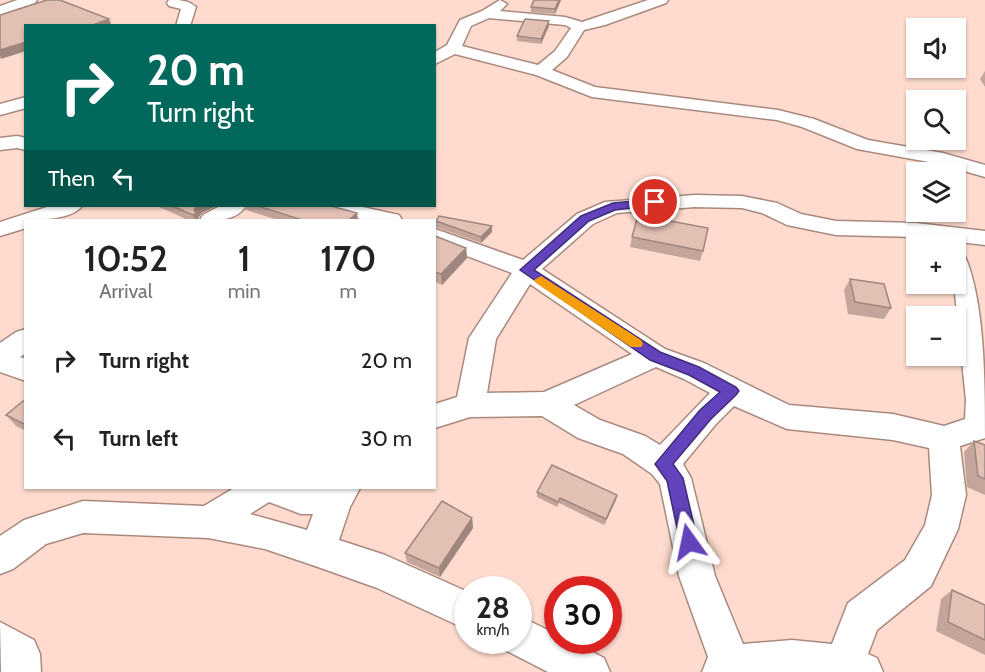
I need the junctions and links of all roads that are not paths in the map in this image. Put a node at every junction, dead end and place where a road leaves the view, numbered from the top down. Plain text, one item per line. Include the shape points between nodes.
1 (30, 0) edge
2 (176, 0) edge
3 (507, 0) edge
4 (661, 0) edge
5 (0, 11) edge
6 (487, 14) junction
7 (184, 24) edge
8 (579, 27) junction
9 (452, 40) junction
10 (436, 57) edge
11 (540, 70) junction
12 (24, 103) edge
13 (0, 110) edge
14 (0, 144) edge
15 (24, 144) edge
16 (985, 171) edge
17 (68, 207) edge
18 (233, 207) edge
19 (336, 207) edge
20 (32, 219) edge
21 (213, 219) edge
22 (386, 219) edge
23 (24, 222) edge
24 (0, 229) edge
25 (906, 234) edge
26 (436, 236) edge
27 (966, 238) edge
28 (985, 238) edge
29 (526, 270) junction
30 (966, 281) edge
31 (24, 341) edge
32 (655, 356) junction
33 (0, 359) edge
34 (24, 369) edge
35 (731, 391) junction
36 (547, 404) junction
37 (470, 405) junction
38 (436, 416) edge
39 (983, 427) edge
40 (944, 439) junction
41 (663, 464) junction
42 (260, 489) edge
43 (275, 489) edge
44 (339, 494) edge
45 (208, 522) junction
46 (318, 550) junction
47 (0, 556) edge
48 (454, 604) edge
49 (0, 642) edge
50 (532, 643) edge
51 (727, 669) edge
52 (854, 669) edge
53 (21, 672) edge
54 (590, 672) edge

1 - 5 street
2 - 7 street via 174,3 189,8
3 - 6 street
4 - 8 street
6 - 8 street via 565,21
6 - 9 street via 465,23
8 - 11 street via 561,54
9 - 10 street
9 - 11 street via 480,57
11 - 16 street via 592,92 778,116 864,145
12 - 13 street
14 - 15 street
17 - 20 street
18 - 21 street
19 - 22 street
23 - 24 street
25 - 29 street via 795,220 742,202 655,202 613,207 585,219
26 - 29 street
27 - 28 street
29 - 32 street
29 - 37 street via 483,338
30 - 39 street
31 - 33 street
32 - 35 street
32 - 36 street
33 - 34 street
35 - 40 street via 787,417 893,427
35 - 41 street
36 - 37 street
36 - 41 street via 589,429 634,445
37 - 38 street
39 - 40 street
40 - 52 street via 949,495 940,529 918,573 862,617
41 - 51 street via 675,478 697,576
42 - 45 street
43 - 44 street via 301,499
44 - 46 street
45 - 46 street via 265,533
45 - 47 street via 83,517 36,531
46 - 48 street via 395,577
49 - 53 street via 20,654
50 - 54 street
51 - 52 street via 782,659

